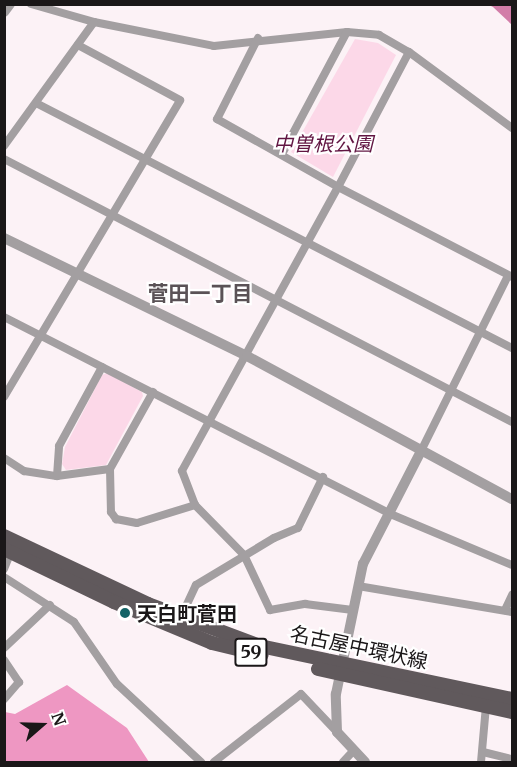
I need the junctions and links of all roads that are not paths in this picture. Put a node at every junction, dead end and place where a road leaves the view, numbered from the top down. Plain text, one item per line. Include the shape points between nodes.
1 (10, 4) edge
2 (31, 4) edge
3 (4, 12) edge
4 (94, 22) junction
5 (347, 32) junction
6 (258, 38) junction
7 (78, 45) junction
8 (409, 52) junction
9 (36, 103) junction
10 (513, 128) edge
11 (4, 146) edge
12 (282, 154) junction
13 (4, 159) edge
14 (143, 159) junction
15 (338, 187) junction
16 (111, 215) junction
17 (4, 238) edge
18 (309, 242) junction
19 (75, 275) junction
20 (510, 277) edge
21 (276, 301) junction
22 (4, 317) edge
23 (480, 330) junction
24 (40, 336) junction
25 (513, 348) edge
26 (247, 356) junction
27 (102, 367) junction
28 (7, 385) edge
29 (449, 389) junction
30 (153, 392) junction
31 (4, 397) edge
32 (207, 420) junction
33 (513, 422) edge
34 (421, 451) junction
35 (4, 458) edge
36 (110, 469) junction
37 (57, 476) junction
38 (323, 477) junction
39 (513, 499) edge
40 (195, 505) junction
41 (388, 513) junction
42 (4, 536) edge
43 (8, 551) edge
44 (244, 555) junction
45 (513, 565) edge
46 (4, 568) edge
47 (4, 577) edge
48 (358, 586) junction
49 (513, 596) edge
50 (50, 605) junction
51 (353, 610) junction
52 (509, 611) edge
53 (181, 617) junction
54 (4, 648) edge
55 (4, 660) edge
56 (341, 669) junction
57 (4, 699) edge
58 (513, 699) edge
59 (486, 706) junction
60 (513, 712) edge
61 (337, 732) junction
62 (354, 750) junction
63 (483, 752) junction
64 (513, 759) edge
65 (201, 762) edge
66 (214, 762) edge
67 (343, 762) edge
68 (365, 762) edge
69 (481, 762) edge

1 - 3 street
2 - 4 street
4 - 6 street via 214,46
4 - 7 street
5 - 6 street
5 - 8 street via 379,36
5 - 12 street
6 - 12 street via 217,119
7 - 9 street
7 - 14 street via 180,100
8 - 10 street
8 - 15 street
9 - 11 street
9 - 14 street
12 - 15 street
13 - 16 street
14 - 16 street
14 - 18 street
15 - 18 street
15 - 20 street
16 - 19 street
16 - 21 street
17 - 19 street
18 - 21 street
18 - 23 street
19 - 24 street
19 - 26 street
20 - 23 street
21 - 26 street
21 - 29 street
22 - 24 street
23 - 25 street
23 - 29 street
24 - 27 street
24 - 28 street
26 - 32 street
26 - 34 street
27 - 30 street
27 - 37 street via 59,446
28 - 31 street
29 - 33 street
29 - 34 street
30 - 32 street
30 - 36 street
32 - 38 street
32 - 40 street via 182,471
34 - 39 street
34 - 41 street
35 - 37 street via 24,471
36 - 37 street
36 - 40 street via 111,512 116,519 137,523
38 - 41 street
38 - 44 street via 298,528
40 - 44 street
41 - 45 street
41 - 48 street via 363,564
42 - 53 main road, 名古屋中環状線 / 59
43 - 46 street
43 - 56 main road, 名古屋中環状線 / 59 via 212,643
44 - 51 street via 270,610 305,604
44 - 53 street via 196,585
47 - 50 street
48 - 51 street
48 - 52 street
49 - 52 street
50 - 54 street
50 - 65 street via 74,622 117,684
51 - 56 street
53 - 56 main road, 名古屋中環状線 / 59 via 260,646
55 - 57 street via 19,682
56 - 58 main road, 名古屋中環状線 / 59
56 - 59 main road, 名古屋中環状線 / 59
56 - 61 street via 336,694
59 - 60 main road, 名古屋中環状線 / 59
59 - 63 street
61 - 62 street
61 - 66 street via 301,694
62 - 67 street
62 - 68 street
63 - 64 street
63 - 69 street

